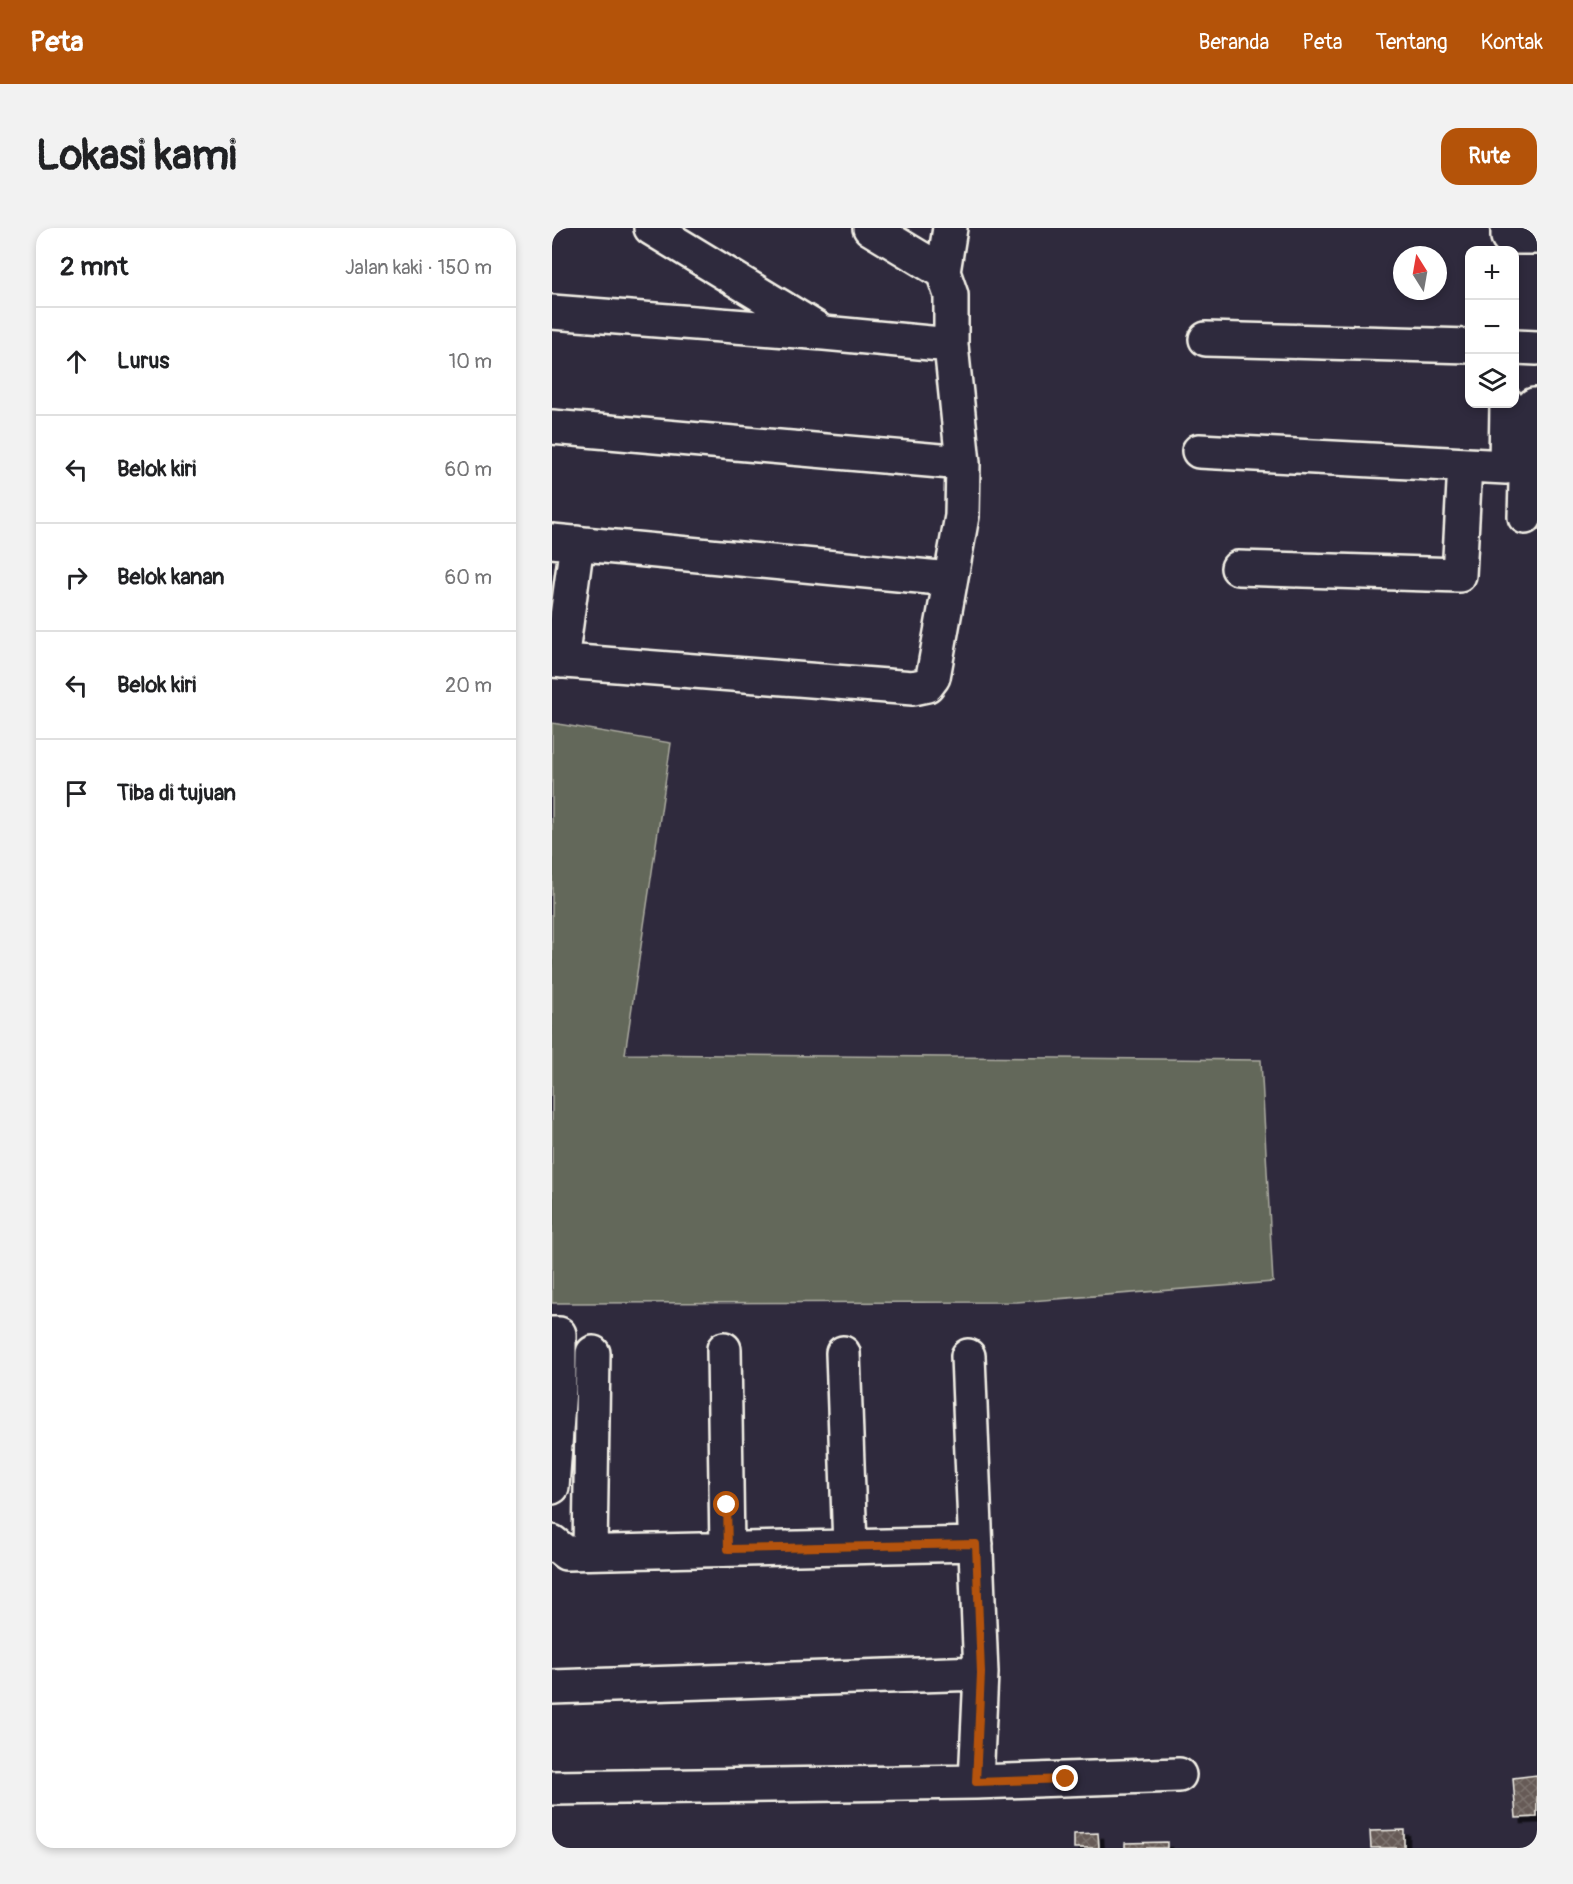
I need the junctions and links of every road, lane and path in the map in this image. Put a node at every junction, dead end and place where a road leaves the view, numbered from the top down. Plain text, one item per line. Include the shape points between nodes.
1 (651, 228) edge
2 (870, 228) edge
3 (950, 228) edge
4 (1508, 228) edge
5 (1537, 237) edge
6 (943, 272) junction
7 (552, 312) edge
8 (824, 333) junction
9 (1206, 339) dead end
10 (951, 345) junction
11 (1465, 346) edge
12 (1519, 347) edge
13 (1537, 348) edge
14 (1537, 405) edge
15 (1507, 408) edge
16 (552, 427) edge
17 (1199, 451) dead end
18 (963, 463) junction
19 (1465, 465) junction
20 (1525, 517) dead end
21 (565, 542) edge
22 (1238, 568) dead end
23 (950, 579) junction
24 (556, 660) edge
25 (552, 1334) edge
26 (724, 1349) dead end
27 (593, 1353) dead end
28 (843, 1353) dead end
29 (968, 1356) dead end
30 (552, 1486) edge
31 (976, 1544) junction
32 (850, 1546) junction
33 (728, 1549) junction
34 (565, 1555) edge
35 (981, 1673) junction
36 (552, 1687) edge
37 (1179, 1775) dead end
38 (976, 1782) junction
39 (552, 1788) edge

1 - 8 street
2 - 6 street
3 - 6 street
4 - 5 street via 1508,237
6 - 10 street via 951,295
7 - 8 street
8 - 10 street
9 - 11 street
10 - 18 street
12 - 13 street
14 - 20 street via 1528,412
15 - 19 street via 1506,467
16 - 18 street
17 - 19 street
18 - 23 street via 962,516
19 - 22 street via 1459,575
21 - 23 street
21 - 24 street
23 - 24 street via 933,677 927,685 913,688
25 - 30 street via 559,1334 559,1389
26 - 33 street
27 - 34 street
28 - 32 street
29 - 31 street
31 - 32 street
31 - 35 street
32 - 33 street
33 - 34 street
35 - 36 street
35 - 38 street
37 - 38 street
38 - 39 street

